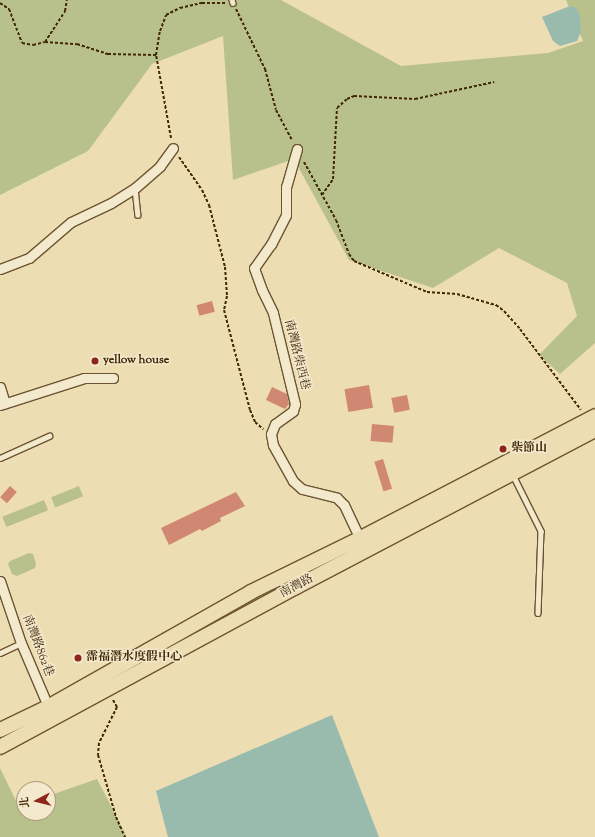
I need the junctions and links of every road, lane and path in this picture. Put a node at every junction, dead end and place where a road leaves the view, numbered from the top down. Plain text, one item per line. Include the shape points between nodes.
1 (67, 0) edge
2 (233, 1) edge
3 (0, 3) edge
4 (45, 42) junction
5 (156, 55) junction
6 (494, 82) dead end
7 (173, 148) junction
8 (297, 149) junction
9 (135, 188) junction
10 (322, 195) junction
11 (138, 215) dead end
12 (0, 269) edge
13 (113, 378) dead end
14 (0, 387) edge
15 (2, 404) edge
16 (593, 422) edge
17 (271, 434) junction
18 (49, 436) dead end
19 (0, 458) edge
20 (512, 473) junction
21 (363, 544) junction
22 (0, 581) edge
23 (538, 613) dead end
24 (22, 643) junction
25 (0, 653) edge
26 (108, 690) junction
27 (51, 713) junction
28 (0, 730) edge
29 (0, 747) edge
30 (125, 837) edge

1 - 4 path via 65,12
2 - 5 path via 202,3 180,8 166,15
2 - 8 path via 265,69 276,110
3 - 4 path via 9,9 22,43 33,45
4 - 5 path via 77,44 108,54
5 - 7 path
6 - 10 path via 414,99 354,96 346,100 337,108 333,179
7 - 9 street via 160,166
7 - 17 path via 202,190 208,205 225,266 227,296 224,310 250,410 255,422
8 - 10 path
8 - 17 street, 南灣路柴西巷 via 286,187 286,215 271,244 254,268 273,313 295,404 293,411 275,424
9 - 11 lane
9 - 12 street via 111,204 71,222 29,258
10 - 16 path via 354,261 427,292 457,294 496,305 520,329
13 - 15 street via 84,378
14 - 15 street
16 - 20 main road, 南灣路
16 - 21 main road, 南灣路
17 - 21 street via 273,445 293,481 302,489 336,498 344,505
18 - 19 lane
20 - 21 main road, 南灣路
20 - 23 lane via 541,531
21 - 26 main road, 南灣路
21 - 27 main road, 南灣路 via 251,592
22 - 24 street, 南灣路862巷
24 - 25 lane
24 - 27 street, 南灣路862巷
26 - 27 main road, 南灣路
26 - 30 path via 117,707 99,743 98,755 116,817
27 - 28 main road, 南灣路
27 - 29 main road, 南灣路

